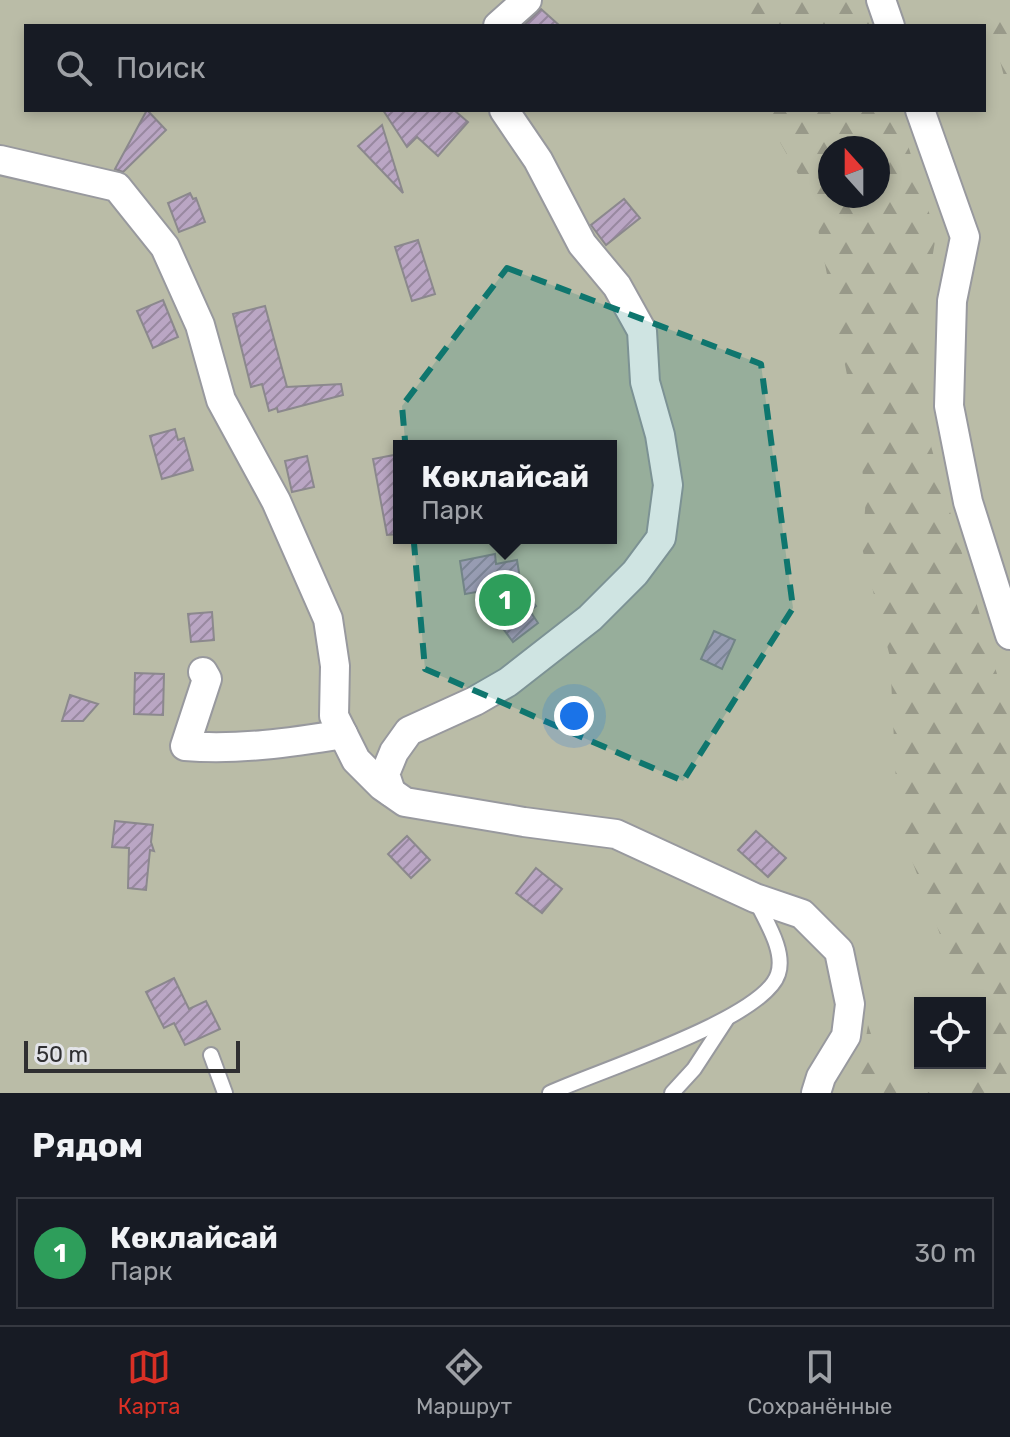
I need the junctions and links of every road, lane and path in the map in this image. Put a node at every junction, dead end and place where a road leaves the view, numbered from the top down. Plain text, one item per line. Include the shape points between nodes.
1 (527, 0) edge
2 (881, 0) edge
3 (500, 24) edge
4 (889, 24) edge
5 (505, 112) edge
6 (921, 112) edge
7 (0, 160) edge
8 (1010, 635) edge
9 (203, 672) dead end
10 (343, 734) junction
11 (391, 792) junction
12 (755, 898) junction
13 (726, 1019) junction
14 (211, 1055) dead end
15 (225, 1093) edge
16 (550, 1093) edge
17 (672, 1093) edge
18 (816, 1093) edge

1 - 3 street
2 - 4 street
5 - 11 street via 538,160 582,244 617,286 642,331 645,382 668,485 661,538 590,618 508,682 409,731 385,774
6 - 8 street via 965,237 952,301 949,406 968,502
7 - 10 street via 117,187 165,247 200,325 221,400 276,501 328,619 335,666 334,716
9 - 10 street via 207,679 185,746 220,749
10 - 11 street via 356,760
11 - 12 street via 405,802 616,834
12 - 13 lane via 778,949 779,974 764,994
12 - 18 street via 802,914 839,951 850,1004 846,1036
13 - 16 lane
13 - 17 lane
14 - 15 lane

